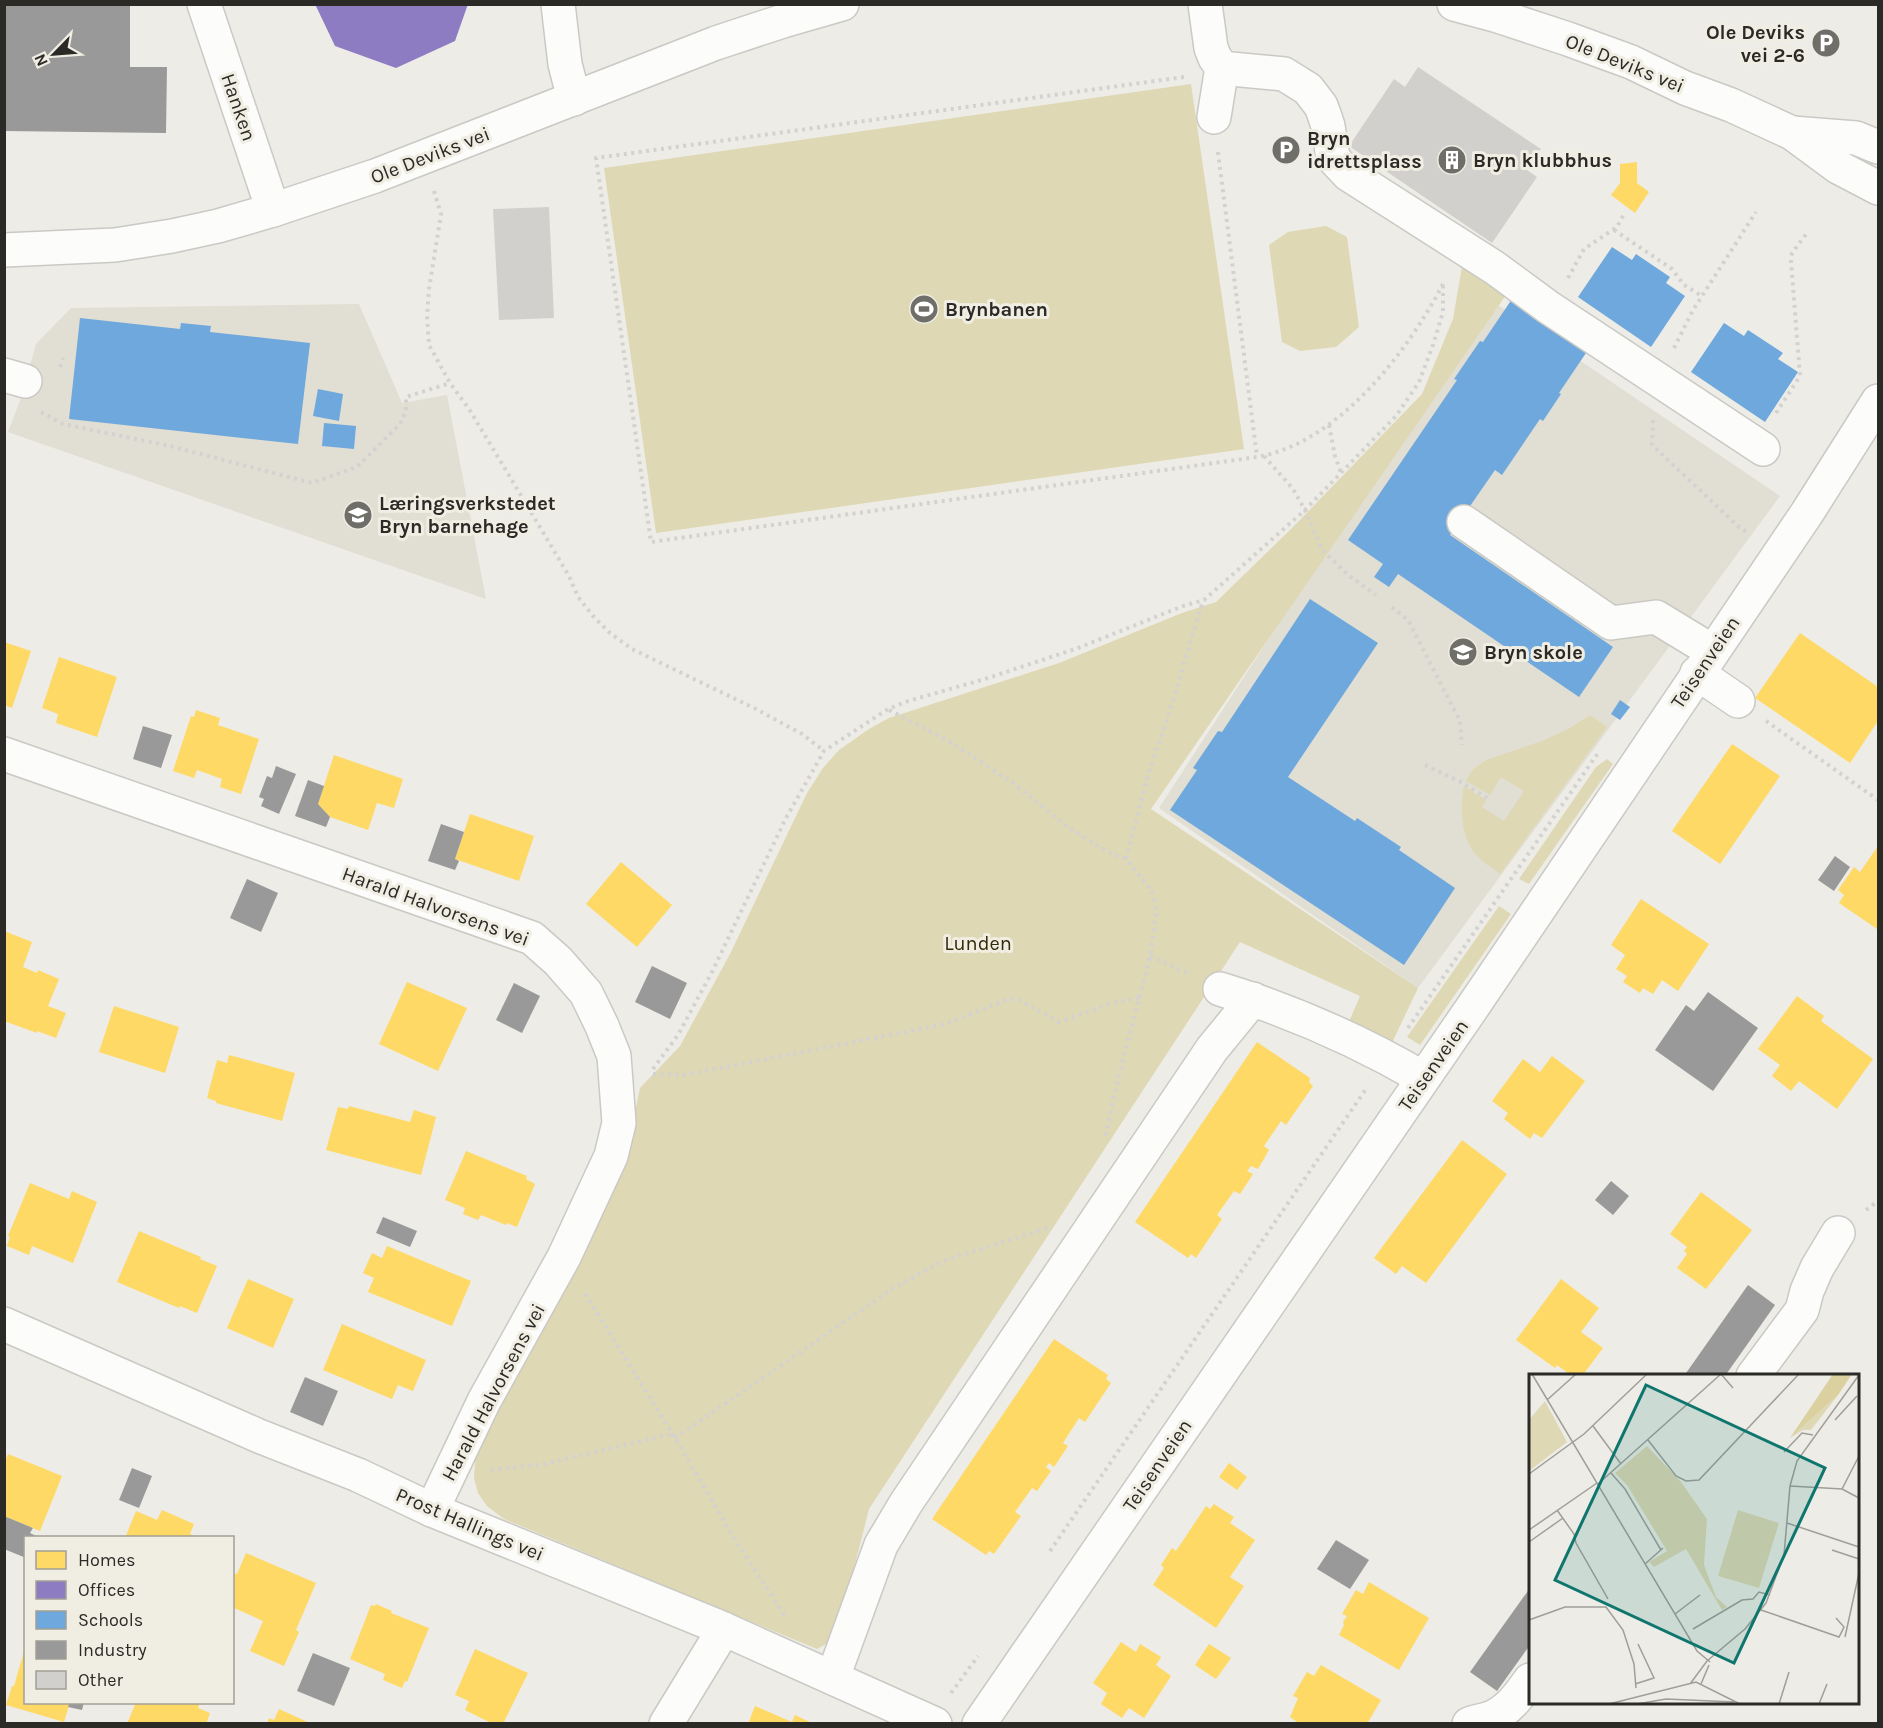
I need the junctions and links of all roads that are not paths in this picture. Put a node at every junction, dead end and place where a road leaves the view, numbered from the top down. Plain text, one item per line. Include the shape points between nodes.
1 (204, 4) edge
2 (558, 4) edge
3 (842, 4) edge
4 (1205, 4) edge
5 (1454, 4) edge
6 (1222, 67) junction
7 (574, 99) junction
8 (1214, 117) road end
9 (1792, 133) junction
10 (1878, 147) edge
11 (1878, 188) edge
12 (273, 210) junction
13 (4, 250) edge
14 (1878, 401) edge
15 (1759, 446) road end
16 (1464, 522) dead end
17 (1705, 662) junction
18 (1738, 701) road end
19 (4, 754) edge
20 (1220, 989) dead end
21 (1253, 999) junction
22 (1423, 1078) junction
23 (1838, 1233) dead end
24 (4, 1324) edge
25 (1754, 1374) edge
26 (432, 1510) junction
27 (724, 1629) junction
28 (833, 1677) junction
29 (1529, 1681) edge
30 (942, 1709) edge
31 (666, 1724) edge
32 (979, 1724) edge
33 (1469, 1724) edge

1 - 12 street, Hanken
2 - 7 street via 565,64
3 - 7 street, Ole Deviks vei via 716,43
4 - 6 street via 1211,48
5 - 9 street, Ole Deviks vei via 1631,62
6 - 8 street
6 - 15 street via 1284,74 1308,89 1324,114 1333,158 1348,174
7 - 12 street, Ole Deviks vei via 375,176
9 - 10 street, Ole Deviks vei via 1856,138
9 - 11 street, Ole Deviks vei via 1838,167
12 - 13 street, Ole Deviks vei via 172,236 115,244
14 - 17 street, Teisenveien
16 - 17 street via 1611,623 1656,617
17 - 18 street
17 - 22 street, Teisenveien
19 - 26 street, Harald Halvorsens vei via 532,938 586,993 614,1056 619,1122 611,1156 562,1261 484,1401
20 - 21 street
21 - 22 street via 1320,1025
21 - 28 street via 1212,1048 906,1503 881,1545
22 - 32 street, Teisenveien
23 - 25 street via 1806,1291 1802,1310
24 - 26 street, Prost Hallings vei
26 - 27 street, Prost Hallings vei
27 - 28 street, Prost Hallings vei
27 - 31 street
28 - 30 street, Prost Hallings vei
29 - 33 street via 1505,1710

